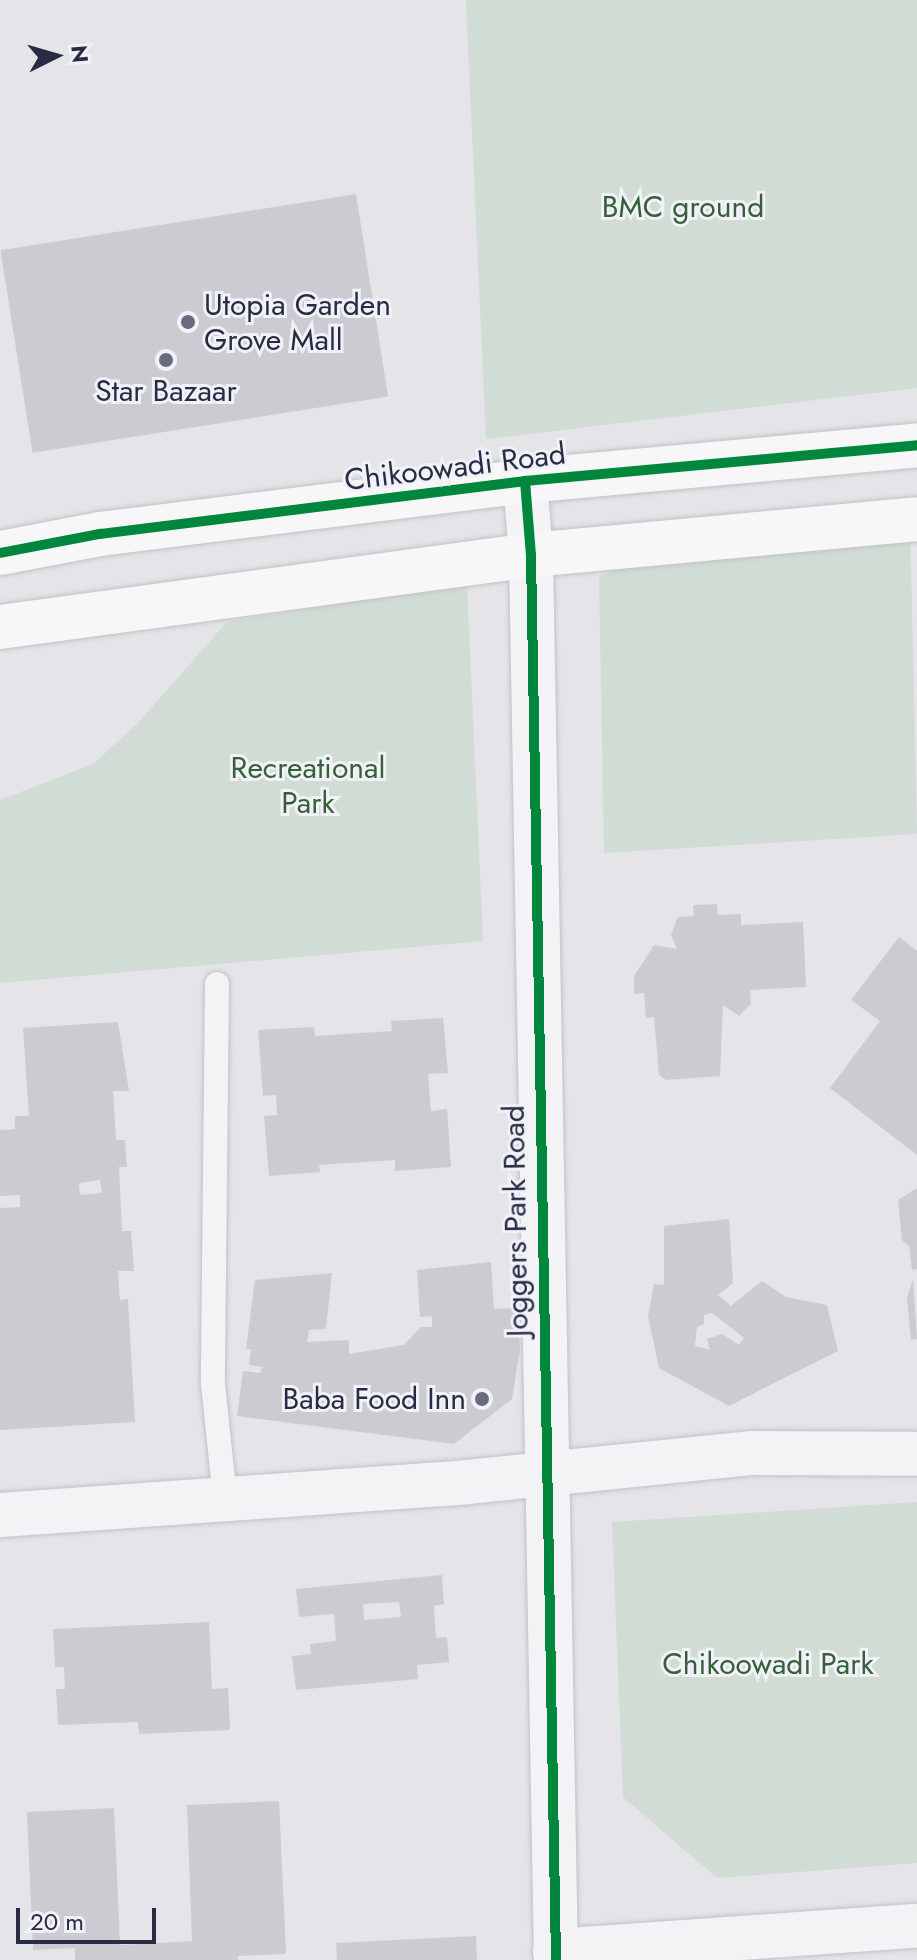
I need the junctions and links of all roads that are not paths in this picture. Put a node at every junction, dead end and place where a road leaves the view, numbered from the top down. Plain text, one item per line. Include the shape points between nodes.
1 (917, 445) edge
2 (525, 481) junction
3 (917, 519) edge
4 (0, 553) edge
5 (531, 555) junction
6 (0, 627) edge
7 (217, 984) dead end
8 (917, 1454) edge
9 (544, 1474) junction
10 (225, 1499) junction
11 (0, 1515) edge
12 (917, 1926) edge
13 (556, 1955) edge

1 - 2 street, Chikoowadi Road
2 - 4 street, Chikoowadi Road via 100,534
2 - 5 street, Joggers Park Road
3 - 5 street
5 - 6 street
5 - 9 street, Joggers Park Road
7 - 10 lane via 213,1384
8 - 9 street via 751,1453
9 - 10 street
9 - 13 street, Joggers Park Road
10 - 11 street
12 - 13 street

